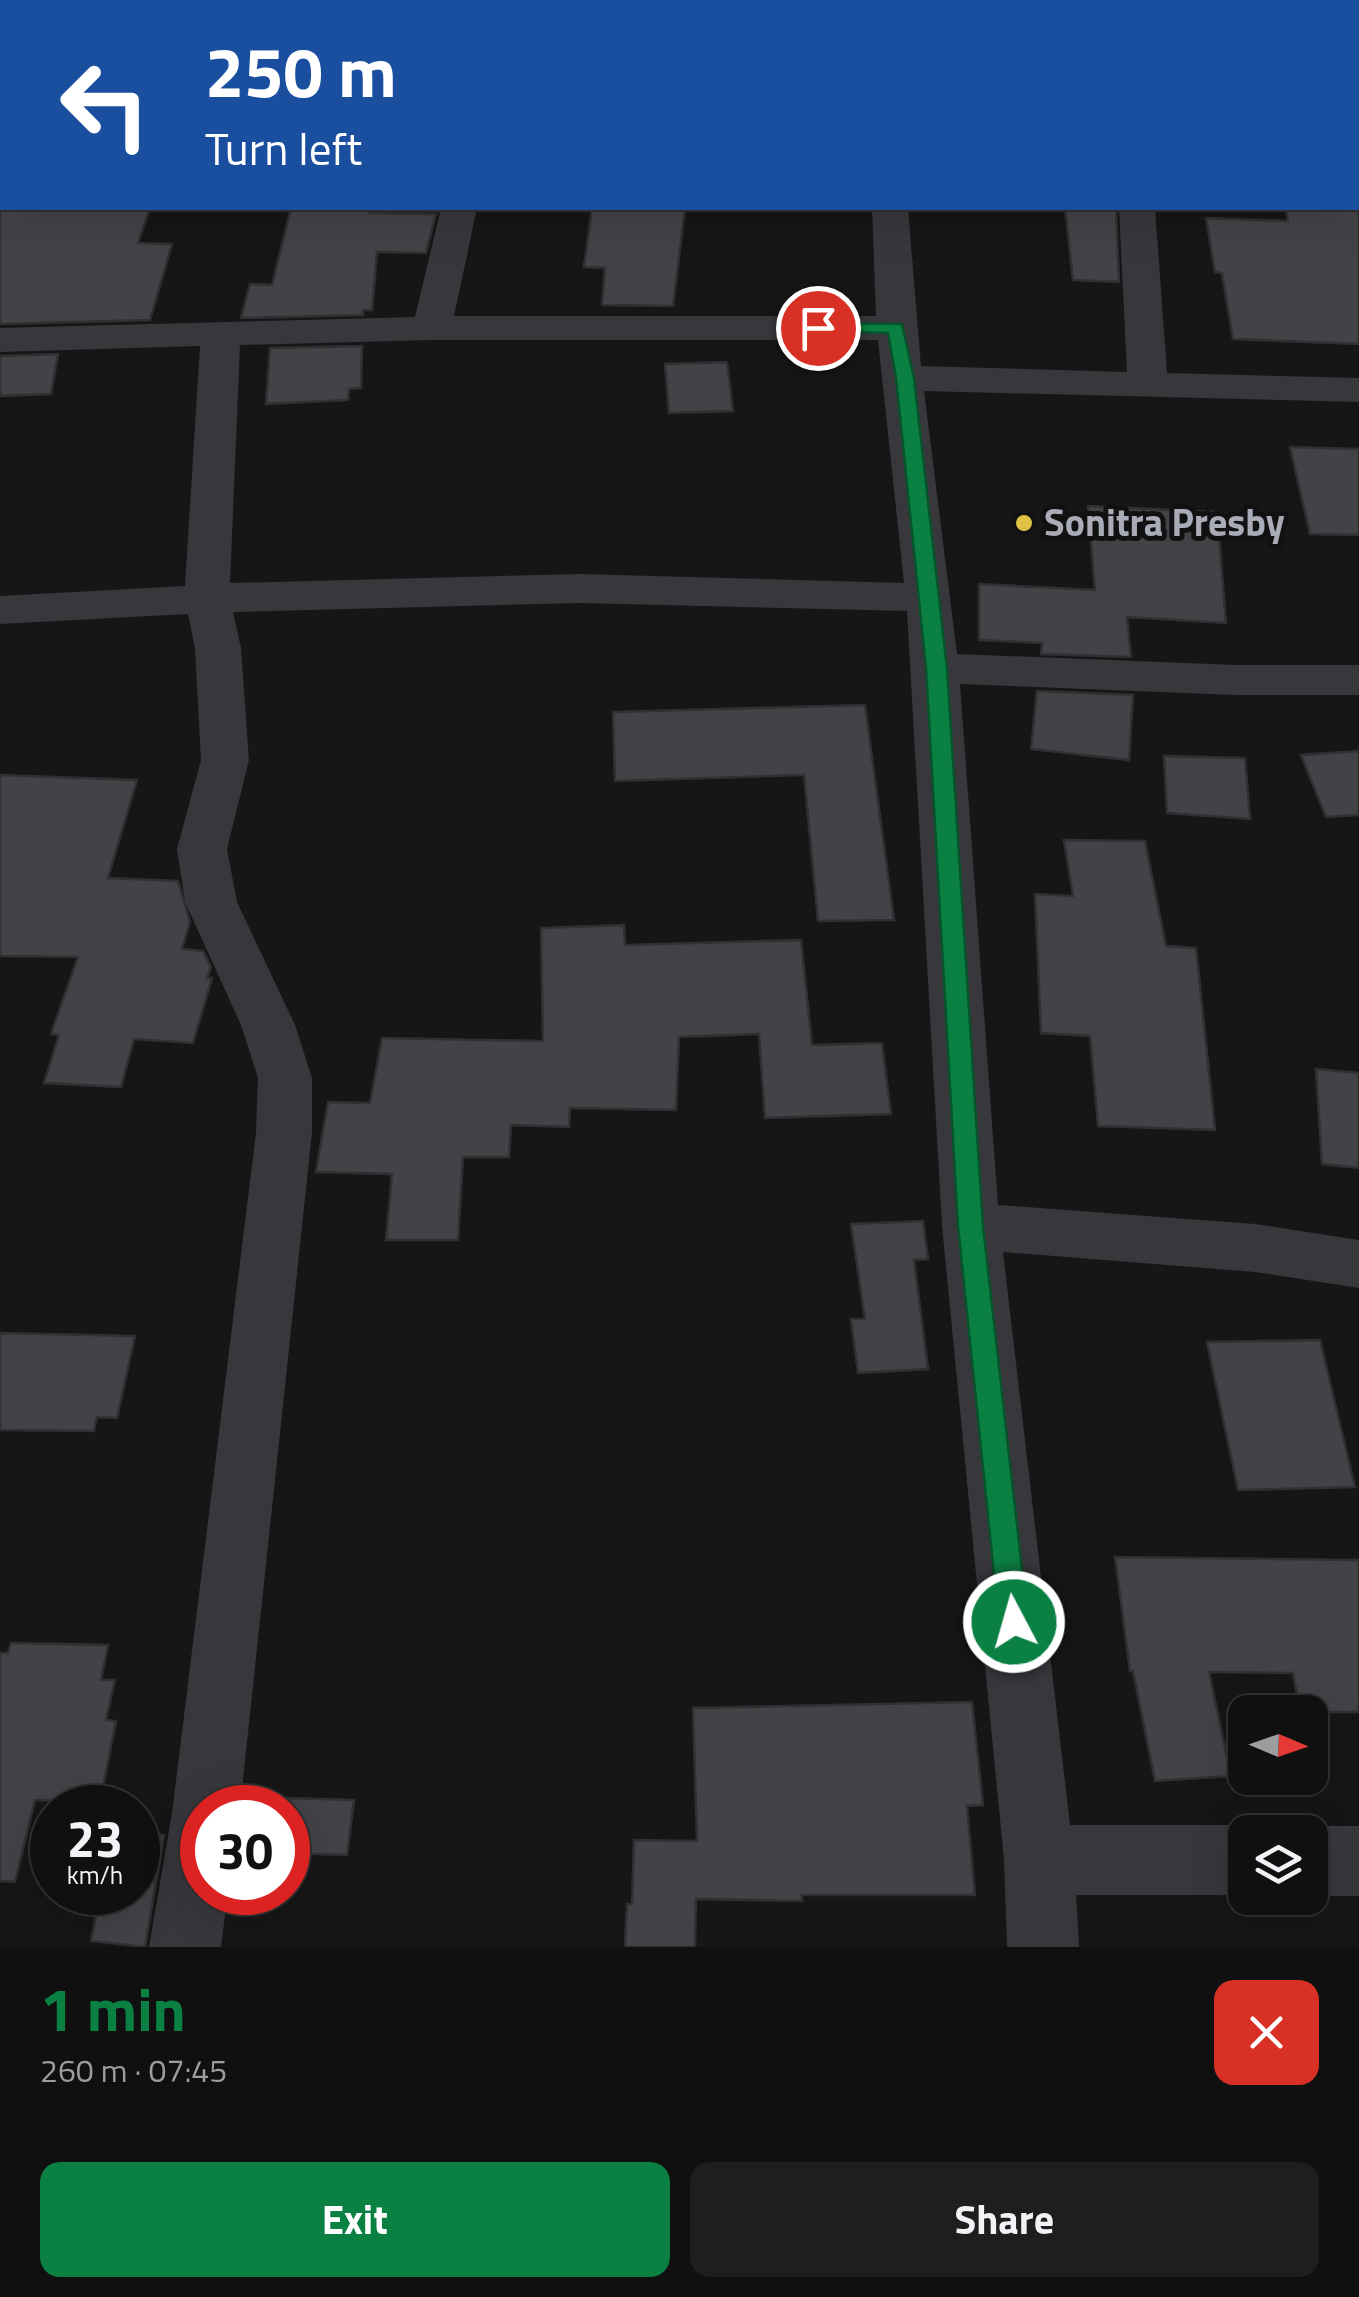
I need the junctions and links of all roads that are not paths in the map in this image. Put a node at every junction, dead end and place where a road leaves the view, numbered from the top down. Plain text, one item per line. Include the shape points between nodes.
1 (459, 210) edge
2 (890, 210) edge
3 (1138, 210) edge
4 (432, 328) junction
5 (221, 331) junction
6 (0, 340) edge
7 (900, 353) junction
8 (1148, 385) junction
9 (1359, 390) edge
10 (207, 598) junction
11 (928, 598) junction
12 (0, 610) edge
13 (936, 668) junction
14 (1359, 680) edge
15 (970, 1226) junction
16 (1359, 1264) edge
17 (208, 1785) edge
18 (1040, 1860) junction
19 (1228, 1860) edge
20 (1328, 1860) edge
21 (1359, 1860) edge
22 (189, 1915) edge
23 (185, 1947) edge
24 (1043, 1947) edge

1 - 4 street
2 - 7 street
3 - 8 street
4 - 5 street
4 - 7 street
5 - 6 street
5 - 10 street
7 - 8 street
7 - 11 street
8 - 9 street
10 - 11 street via 578,586
10 - 12 street
10 - 17 street via 218,648 225,760 202,849 212,902 286,1078
11 - 13 street
13 - 14 street
13 - 15 street
15 - 16 street via 1256,1248
15 - 18 street
18 - 19 street
18 - 24 street
20 - 21 street
22 - 23 street

